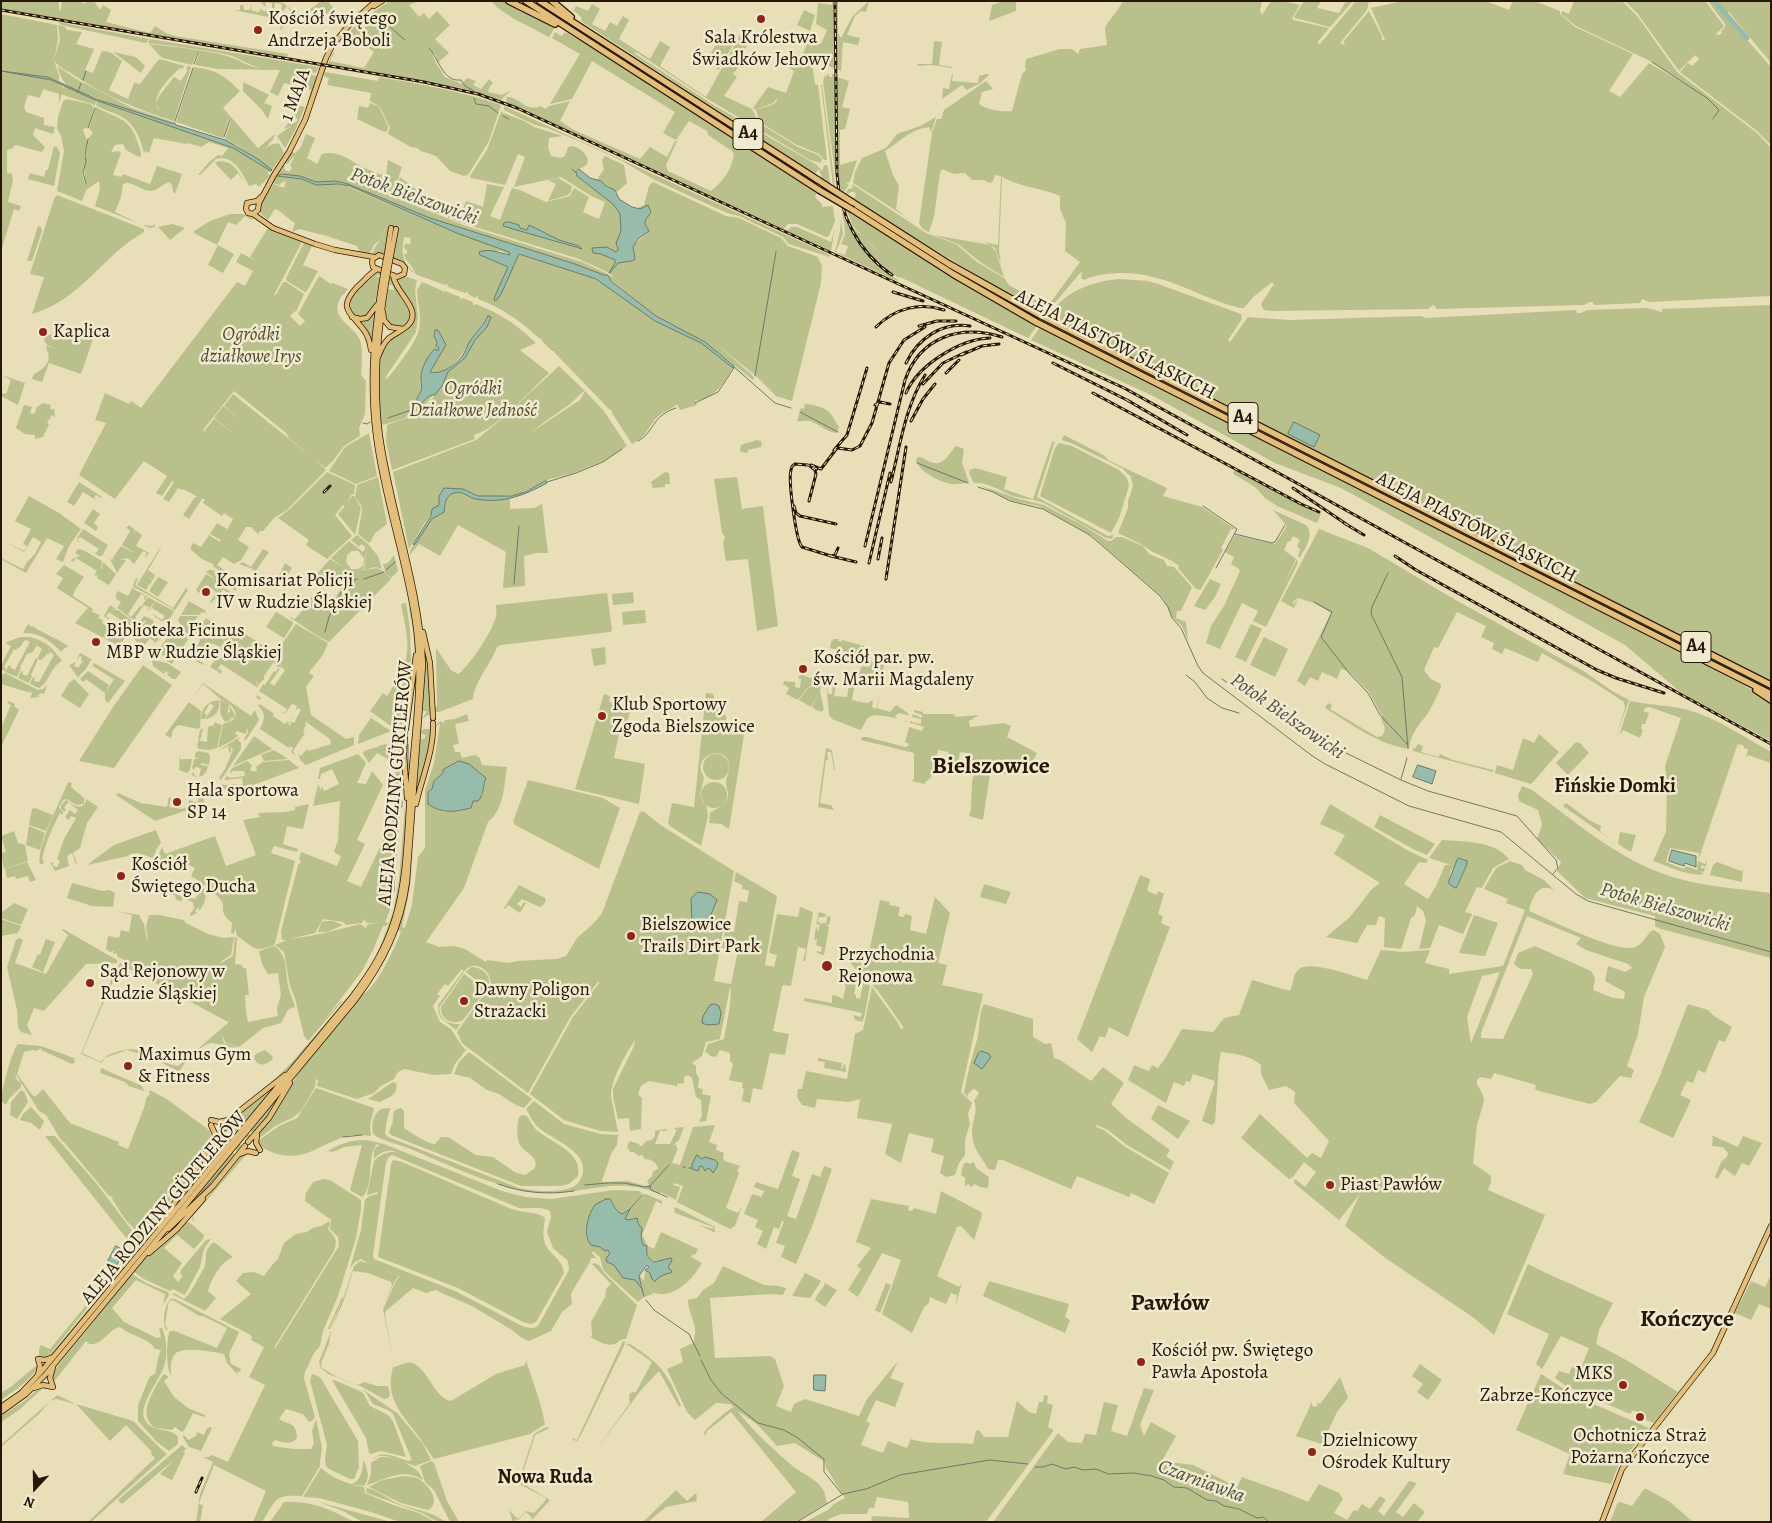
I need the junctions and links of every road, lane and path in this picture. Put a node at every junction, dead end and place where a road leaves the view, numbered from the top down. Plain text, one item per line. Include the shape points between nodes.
1 (376, 1) edge
2 (382, 1) edge
3 (509, 1) edge
4 (526, 1) edge
5 (540, 1) edge
6 (552, 1) edge
7 (364, 11) junction
8 (590, 33) junction
9 (586, 40) junction
10 (257, 206) junction
11 (253, 214) junction
12 (265, 223) junction
13 (394, 228) dead end
14 (374, 264) junction
15 (385, 276) junction
16 (395, 276) junction
17 (378, 302) junction
18 (382, 307) junction
19 (352, 317) junction
20 (404, 329) junction
21 (374, 361) junction
22 (377, 426) junction
23 (420, 624) junction
24 (418, 644) junction
25 (1711, 664) junction
26 (1771, 684) edge
27 (1771, 694) edge
28 (1771, 700) edge
29 (418, 718) junction
30 (416, 737) junction
31 (408, 815) junction
32 (412, 820) junction
33 (296, 1068) junction
34 (238, 1113) junction
35 (258, 1131) junction
36 (214, 1140) junction
37 (238, 1156) junction
38 (213, 1186) junction
39 (1771, 1226) edge
40 (158, 1235) junction
41 (143, 1257) junction
42 (55, 1357) junction
43 (54, 1365) junction
44 (38, 1376) junction
45 (32, 1388) junction
46 (1, 1406) edge
47 (1, 1412) edge
48 (1602, 1522) edge

1 - 7 main road, 1 MAJA
2 - 7 main road, 1 MAJA
3 - 9 highway
4 - 9 highway, ALEJA PIASTÓW ŚLĄSKICH / A4
5 - 8 highway, ALEJA PIASTÓW ŚLĄSKICH / A4
6 - 8 highway
7 - 10 main road, 1 MAJA via 343,30 326,58 308,114
8 - 26 highway, ALEJA PIASTÓW ŚLĄSKICH / A4, bridge via 956,268 1052,322
9 - 25 highway, ALEJA PIASTÓW ŚLĄSKICH / A4, bridge via 953,274 1042,325
10 - 11 main road, 1 MAJA
10 - 11 main road via 249,202 245,207
10 - 12 main road
11 - 12 main road
12 - 14 main road via 315,244 361,255
13 - 15 main road, ALEJA RODZINY GÜRTLERÓW, bridge
14 - 16 main road
14 - 16 main road via 380,255 402,264 405,272
14 - 19 main road via 369,275 348,298 347,310
15 - 17 main road, ALEJA RODZINY GÜRTLERÓW
15 - 18 main road, ALEJA RODZINY GÜRTLERÓW
16 - 20 main road via 412,314
17 - 19 main road via 368,318
17 - 21 main road, ALEJA RODZINY GÜRTLERÓW
18 - 20 main road via 384,320 389,326
18 - 21 main road, ALEJA RODZINY GÜRTLERÓW
19 - 21 main road via 367,335
20 - 21 main road via 384,343
21 - 22 main road, ALEJA RODZINY GÜRTLERÓW
22 - 23 main road, ALEJA RODZINY GÜRTLERÓW
22 - 24 main road, ALEJA RODZINY GÜRTLERÓW via 383,478
23 - 29 main road, ALEJA RODZINY GÜRTLERÓW via 422,665
23 - 32 main road via 430,663 433,721 430,755
24 - 29 main road, ALEJA RODZINY GÜRTLERÓW
24 - 31 main road via 404,755
25 - 27 highway, ALEJA PIASTÓW ŚLĄSKICH / A4
25 - 28 highway
29 - 30 main road, ALEJA RODZINY GÜRTLERÓW
30 - 31 main road, ALEJA RODZINY GÜRTLERÓW
30 - 32 main road, ALEJA RODZINY GÜRTLERÓW
31 - 33 main road, ALEJA RODZINY GÜRTLERÓW via 400,900 385,946 367,977
32 - 33 main road, ALEJA RODZINY GÜRTLERÓW via 401,915 382,962 364,989
33 - 34 main road
33 - 35 main road via 272,1113
33 - 40 main road, ALEJA RODZINY GÜRTLERÓW
34 - 36 main road
34 - 36 main road via 224,1122 211,1122
35 - 37 main road
35 - 37 main road via 258,1151 246,1151
36 - 40 main road
37 - 38 main road
38 - 40 main road
38 - 41 main road via 177,1229
39 - 48 main road via 1713,1353 1622,1469
40 - 41 main road, ALEJA RODZINY GÜRTLERÓW
40 - 42 main road, ALEJA RODZINY GÜRTLERÓW
41 - 43 main road, ALEJA RODZINY GÜRTLERÓW
42 - 44 main road, ALEJA RODZINY GÜRTLERÓW
42 - 44 main road via 38,1359
43 - 45 main road, ALEJA RODZINY GÜRTLERÓW
43 - 45 main road via 50,1378 53,1387
44 - 46 main road, ALEJA RODZINY GÜRTLERÓW
45 - 47 main road, ALEJA RODZINY GÜRTLERÓW

